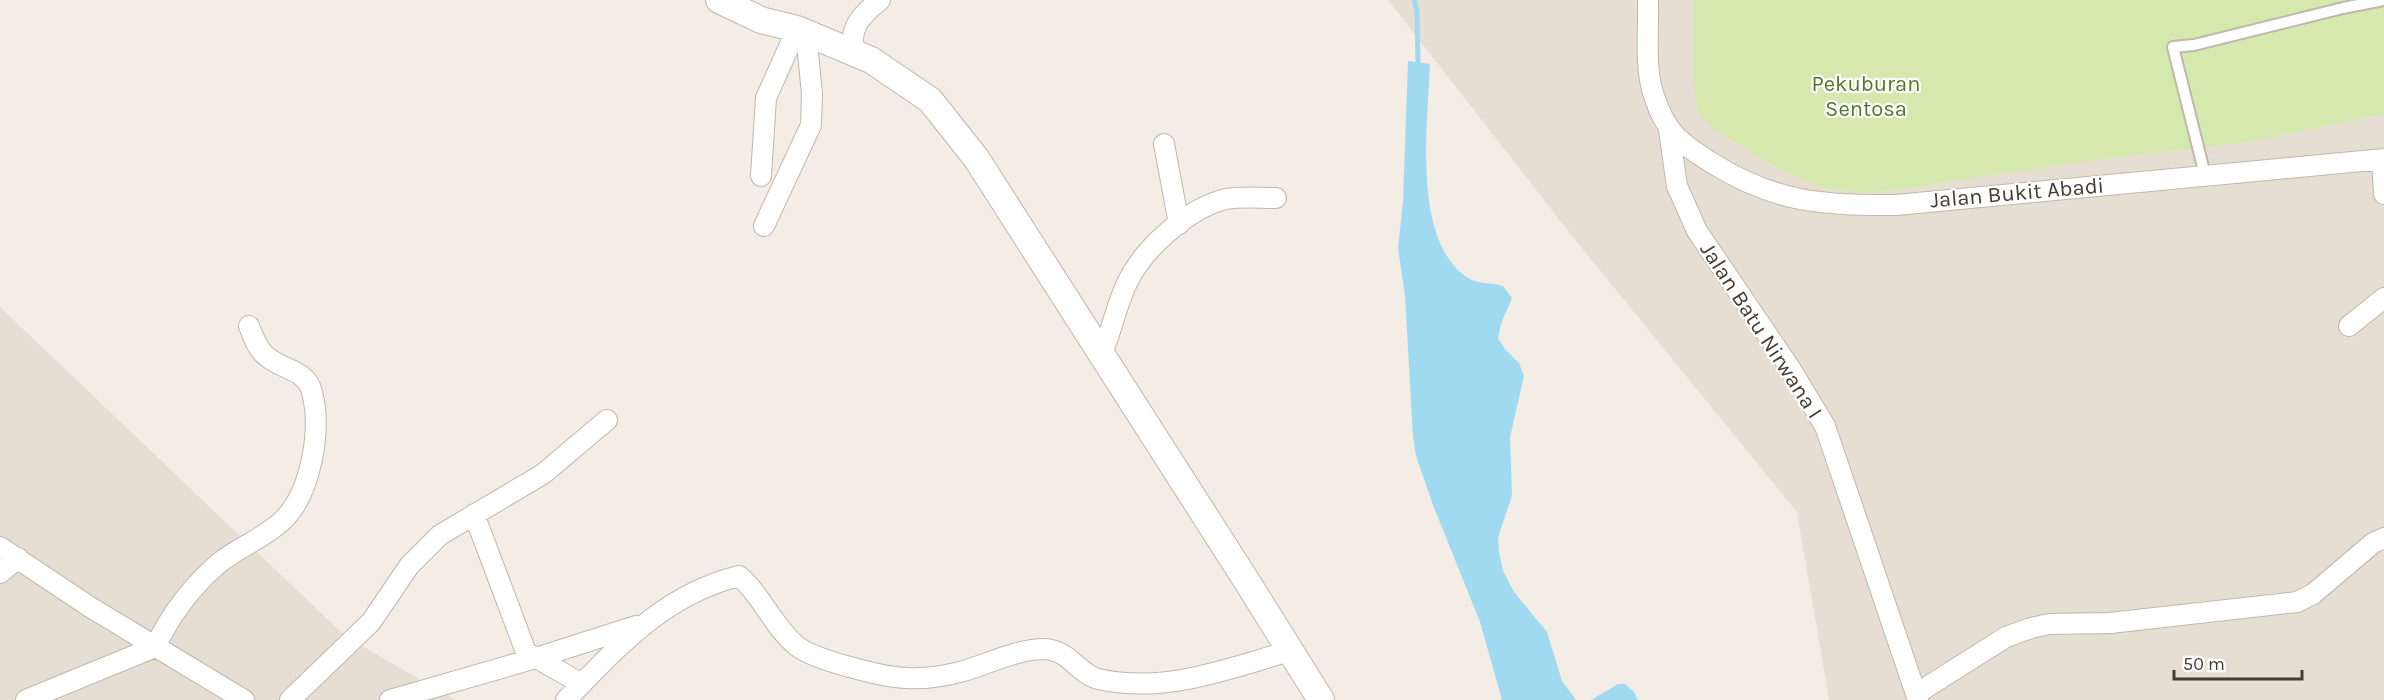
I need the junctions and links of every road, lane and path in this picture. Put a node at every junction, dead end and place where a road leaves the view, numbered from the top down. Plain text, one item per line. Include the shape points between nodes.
1 (719, 0) edge
2 (879, 0) edge
3 (1648, 0) edge
4 (2384, 0) edge
5 (801, 31) junction
6 (856, 54) junction
7 (1669, 130) junction
8 (1164, 144) dead end
9 (2383, 159) edge
10 (2205, 174) junction
11 (761, 176) dead end
12 (2384, 194) edge
13 (1276, 198) dead end
14 (1179, 224) junction
15 (764, 226) dead end
16 (2384, 298) edge
17 (249, 326) dead end
18 (2349, 326) dead end
19 (1102, 353) junction
20 (608, 420) dead end
21 (474, 514) junction
22 (2384, 538) edge
23 (0, 547) edge
24 (18, 558) junction
25 (0, 573) edge
26 (647, 622) junction
27 (155, 647) junction
28 (1290, 651) junction
29 (536, 658) junction
30 (1185, 681) junction
31 (582, 684) junction
32 (1917, 697) edge
33 (26, 700) edge
34 (244, 700) edge
35 (290, 700) edge
36 (390, 700) edge
37 (567, 700) edge
38 (1179, 700) edge
39 (1320, 700) edge

1 - 5 street via 761,20
2 - 6 street via 855,25 852,41
3 - 7 street via 1650,82
4 - 10 lane via 2173,48
5 - 6 street
5 - 11 street via 766,98
5 - 15 street via 812,94 811,125
6 - 19 street via 930,100 976,158
7 - 10 street, Jalan Bukit Abadi via 1682,144 1754,187 1837,205 1896,205
7 - 32 street, Jalan Batu Nirwana I via 1677,186 1697,231 1825,426
8 - 14 street
9 - 10 street, Jalan Bukit Abadi
9 - 12 street
13 - 14 street via 1227,199
14 - 19 street via 1137,266
16 - 18 street
17 - 27 street via 264,354 296,372 310,387 316,436 309,469 293,508 202,579 169,619
19 - 28 street
20 - 21 street via 543,474
21 - 29 street via 523,647
21 - 35 street via 426,548 371,622
22 - 32 street via 2297,603 2031,628 2006,637
23 - 24 street
24 - 25 street
24 - 27 street
26 - 29 street
26 - 30 street via 682,597 739,576 797,647 822,660 906,678 958,672 1044,649 1064,654 1094,678 1120,684
26 - 31 street
27 - 33 street
27 - 34 street
28 - 30 street
28 - 39 street
29 - 31 street
29 - 36 street
30 - 38 street
31 - 37 street

